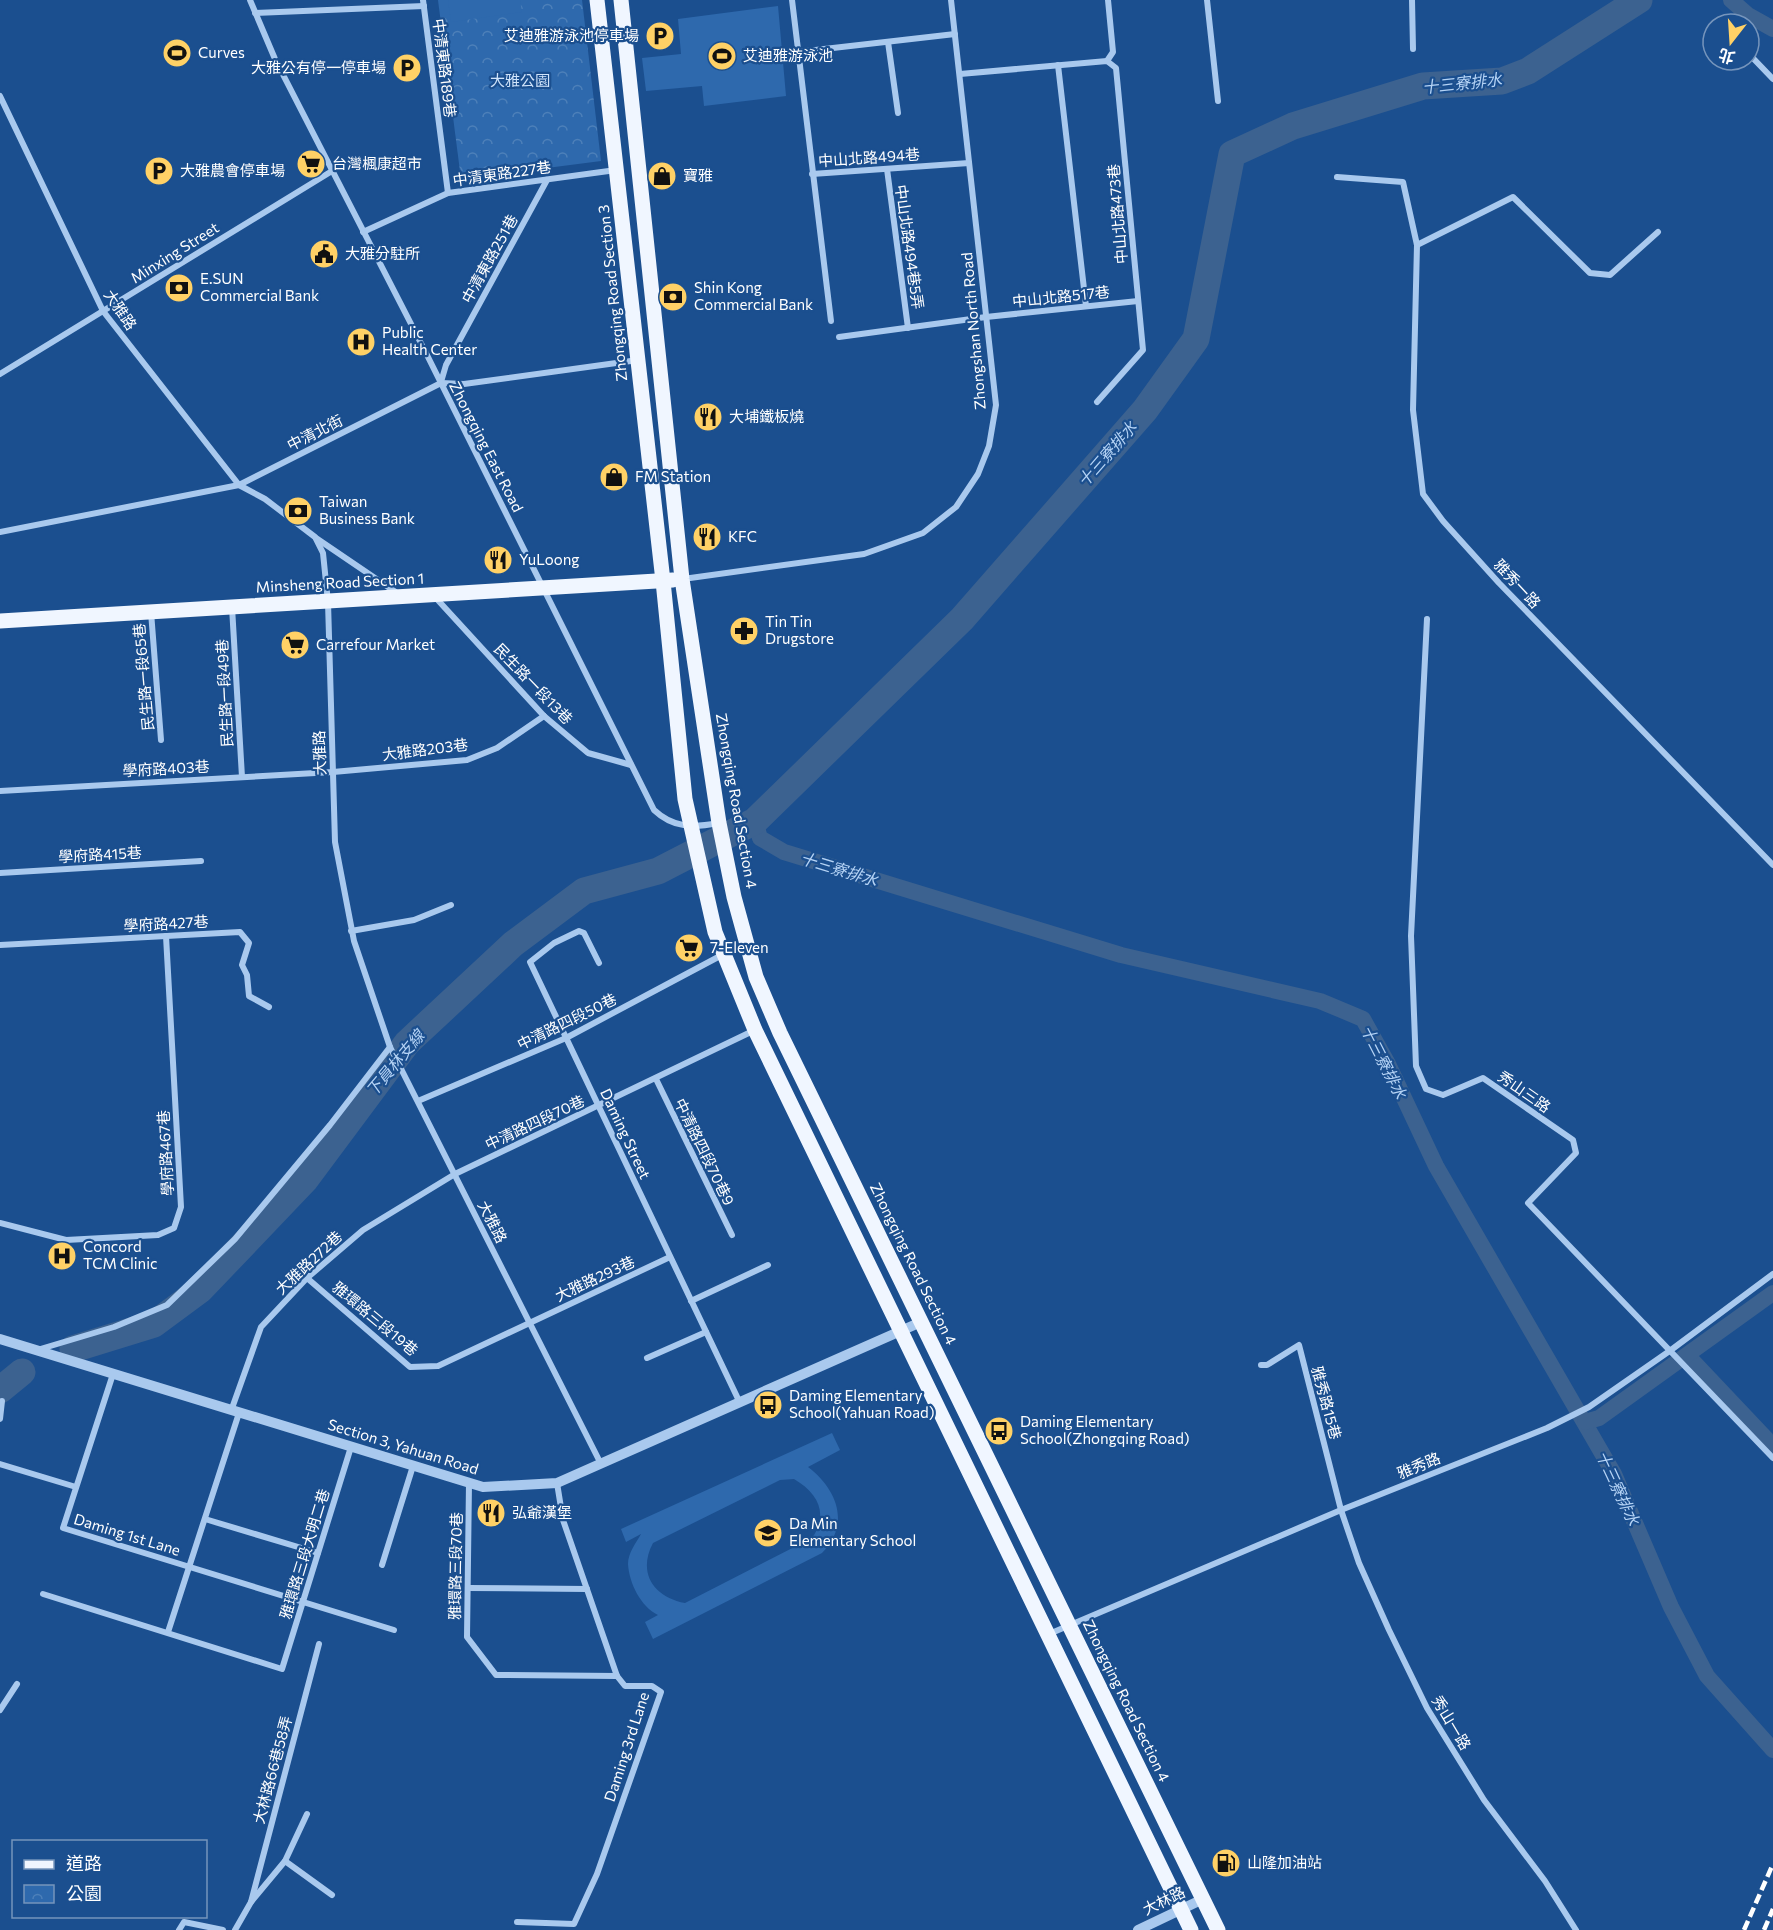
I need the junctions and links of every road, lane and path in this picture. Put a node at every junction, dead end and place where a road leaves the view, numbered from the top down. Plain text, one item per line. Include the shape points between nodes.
1 (250, 0) edge
2 (597, 0) edge
3 (621, 0) edge
4 (792, 0) edge
5 (951, 0) edge
6 (1108, 0) edge
7 (1207, 0) edge
8 (1413, 0) edge
9 (424, 3) edge
10 (255, 13) junction
11 (955, 34) junction
12 (888, 42) junction
13 (1413, 49) dead end
14 (798, 52) junction
15 (1107, 61) junction
16 (1058, 65) junction
17 (1761, 66) edge
18 (960, 74) junction
19 (1773, 79) edge
20 (0, 96) edge
21 (1218, 101) dead end
22 (898, 113) dead end
23 (969, 163) junction
24 (887, 169) junction
25 (617, 170) junction
26 (332, 171) junction
27 (812, 174) junction
28 (1337, 177) dead end
29 (547, 180) junction
30 (448, 193) junction
31 (363, 232) junction
32 (1658, 232) dead end
33 (1417, 245) junction
34 (1138, 301) junction
35 (1086, 306) junction
36 (103, 311) junction
37 (986, 317) junction
38 (831, 321) dead end
39 (908, 328) junction
40 (839, 337) dead end
41 (638, 360) junction
42 (0, 374) edge
43 (441, 383) junction
44 (1097, 402) dead end
45 (240, 485) junction
46 (0, 532) edge
47 (315, 537) junction
48 (682, 579) junction
49 (663, 581) junction
50 (544, 590) junction
51 (433, 596) junction
52 (402, 597) junction
53 (328, 602) junction
54 (232, 607) junction
55 (151, 612) junction
56 (1427, 619) dead end
57 (0, 621) edge
58 (544, 716) junction
59 (161, 740) dead end
60 (631, 765) junction
61 (333, 772) junction
62 (242, 777) junction
63 (0, 791) edge
64 (720, 828) junction
65 (694, 832) junction
66 (201, 861) dead end
67 (1773, 865) edge
68 (0, 873) edge
69 (451, 905) dead end
70 (351, 931) junction
71 (166, 936) junction
72 (0, 945) edge
73 (722, 955) junction
74 (599, 963) dead end
75 (269, 1007) dead end
76 (755, 1030) junction
77 (566, 1038) junction
78 (390, 1047) junction
79 (656, 1078) junction
80 (418, 1101) junction
81 (599, 1106) junction
82 (455, 1174) junction
83 (0, 1223) edge
84 (732, 1235) dead end
85 (670, 1257) junction
86 (768, 1265) dead end
87 (1773, 1274) edge
88 (307, 1278) junction
89 (692, 1301) junction
90 (530, 1322) junction
91 (921, 1322) junction
92 (901, 1331) junction
93 (706, 1332) junction
94 (0, 1340) edge
95 (35, 1350) junction
96 (1671, 1350) junction
97 (646, 1358) dead end
98 (1261, 1365) dead end
99 (112, 1374) junction
100 (2, 1401) dead end
101 (740, 1403) junction
102 (235, 1412) junction
103 (0, 1419) edge
104 (351, 1447) junction
105 (1773, 1458) edge
106 (0, 1464) edge
107 (601, 1464) junction
108 (413, 1466) junction
109 (469, 1483) junction
110 (557, 1483) junction
111 (76, 1487) junction
112 (1341, 1510) junction
113 (205, 1519) junction
114 (318, 1553) junction
115 (382, 1565) dead end
116 (189, 1567) junction
117 (468, 1588) junction
118 (587, 1589) junction
119 (43, 1594) dead end
120 (303, 1602) junction
121 (1069, 1626) junction
122 (394, 1630) dead end
123 (168, 1632) junction
124 (1048, 1634) junction
125 (319, 1644) dead end
126 (617, 1676) junction
127 (17, 1684) dead end
128 (0, 1710) edge
129 (307, 1814) dead end
130 (285, 1861) junction
131 (332, 1895) dead end
132 (1203, 1899) junction
133 (251, 1902) junction
134 (1181, 1909) junction
135 (517, 1922) dead end
136 (180, 1930) edge
137 (223, 1930) edge
138 (235, 1930) edge
139 (1138, 1930) edge
140 (1191, 1930) edge
141 (1218, 1930) edge
142 (1576, 1930) edge

1 - 10 street, Zhongqing East Road
2 - 25 main road, Zhongqing Road Section 3
3 - 48 main road
4 - 14 street
5 - 11 street, Zhongshan North Road
6 - 15 street via 1113,52
7 - 21 street
8 - 13 street
9 - 10 street, 中清東路189巷
9 - 30 street, 中清東路189巷
10 - 26 street, Zhongqing East Road
11 - 12 street
11 - 18 street, Zhongshan North Road
12 - 14 street
12 - 22 street
14 - 27 street
15 - 16 street
15 - 34 street, 中山北路473巷 via 1116,68
16 - 18 street
16 - 35 street
17 - 19 street
18 - 23 street, Zhongshan North Road
20 - 36 street, 大雅路
23 - 24 street, 中山北路494巷
23 - 37 street, Zhongshan North Road
24 - 27 street, 中山北路494巷
24 - 39 street, 中山北路494巷5弄
25 - 29 street, 中清東路227巷
25 - 41 main road, Zhongqing Road Section 3
26 - 31 street, Zhongqing East Road
26 - 36 street, Minxing Street
27 - 38 street, 中山北路494巷
28 - 33 street, 雅秀一路 via 1403,182
29 - 30 street, 中清東路227巷
29 - 43 street, 中清東路251巷 via 446,365
30 - 31 street, 中清東路227巷
31 - 43 street, Zhongqing East Road
32 - 33 street via 1610,275 1590,273 1513,197
33 - 67 street, 雅秀一路 via 1413,410 1423,494 1499,584
34 - 35 street, 中山北路517巷
34 - 44 street, 中山北路473巷 via 1143,350
35 - 37 street, 中山北路517巷
36 - 42 street, Minxing Street
36 - 45 street, 大雅路
37 - 39 street, 中山北路517巷
37 - 48 street, Zhongshan North Road via 996,405 978,474 956,507 923,532 864,554
39 - 40 street, 中山北路517巷
41 - 43 street, 中清北街 via 464,384
41 - 49 main road, Zhongqing Road Section 3
43 - 45 street, 中清北街
43 - 50 street, Zhongqing East Road
45 - 46 street, 中清北街
45 - 47 street, 大雅路
47 - 52 street
47 - 53 street, 大雅路 via 323,553
48 - 49 main road, Minsheng Road Section 1
48 - 64 main road, Zhongqing Road Section 4
49 - 50 main road, Minsheng Road Section 1
49 - 65 main road via 685,799
50 - 51 main road, Minsheng Road Section 1
50 - 60 street, Zhongqing East Road
51 - 52 main road, Minsheng Road Section 1
51 - 58 street, 民生路一段13巷
52 - 53 main road, Minsheng Road Section 1
53 - 54 main road, Minsheng Road Section 1
53 - 61 street, 大雅路
54 - 55 main road, Minsheng Road Section 1
54 - 62 street, 民生路一段49巷
55 - 57 main road, Minsheng Road Section 1
55 - 59 street, 民生路一段65巷
56 - 96 street, 秀山三路 via 1411,936 1416,1066 1425,1089 1443,1095 1483,1078 1573,1140 1576,1153 1528,1203
58 - 60 street, 民生路一段13巷 via 588,753
58 - 61 street, 大雅路203巷 via 497,748 467,760
60 - 65 street, Zhongqing East Road via 660,815
61 - 62 street, 學府路403巷
61 - 70 street, 大雅路 via 335,842
62 - 63 street, 學府路403巷
64 - 65 street, Zhongqing East Road
64 - 91 main road, Zhongqing Road Section 4 via 756,977
65 - 73 main road
66 - 68 street, 學府路415巷
69 - 70 street via 414,920
70 - 78 street, 大雅路
71 - 72 street, 學府路427巷
71 - 75 street, 學府路427巷 via 240,932 249,943 242,965 249,996
71 - 83 street, 學府路467巷 via 181,1207 174,1228 158,1235 66,1240
73 - 76 main road
73 - 77 street, 中清路四段50巷
74 - 77 street, Daming Street via 584,933 579,931 554,943 530,962
76 - 79 street, 中清路四段70巷
76 - 92 main road
77 - 80 street, 中清路四段50巷
77 - 81 street, Daming Street
78 - 80 street, 大雅路
78 - 95 street via 235,1239 167,1305 114,1327
79 - 81 street, 中清路四段70巷
79 - 84 street, 中清路四段70巷9
80 - 82 street, 大雅路
81 - 82 street, 中清路四段70巷
81 - 85 street, Daming Street
82 - 88 street, 大雅路272巷 via 363,1230
82 - 90 street, 大雅路
85 - 89 street, Daming Street
85 - 90 street, 大雅路293巷
86 - 89 street
87 - 96 street, 雅秀路
88 - 90 street, 雅環路三段19巷 via 410,1367 438,1366
88 - 102 street, 大雅路272巷 via 261,1327
89 - 93 street, Daming Street
90 - 107 street, 大雅路
91 - 92 street, Section 3, Yahuan Road
91 - 121 main road, Zhongqing Road Section 4
92 - 101 street, Section 3, Yahuan Road
92 - 124 main road
93 - 97 street
93 - 101 street, Daming Street
94 - 95 street, Section 3, Yahuan Road
95 - 99 street, Section 3, Yahuan Road
96 - 105 street, 秀山三路
96 - 112 street, 雅秀路 via 1589,1407 1547,1428
98 - 112 street, 雅秀路15巷 via 1299,1345
99 - 102 street, Section 3, Yahuan Road
99 - 111 street, Daming 1st Lane
100 - 103 street
101 - 107 street, Section 3, Yahuan Road
102 - 104 street, Section 3, Yahuan Road
102 - 113 street
104 - 108 street, Section 3, Yahuan Road
104 - 114 street, 雅環路三段大明二巷
106 - 111 street
107 - 110 street, Section 3, Yahuan Road
108 - 109 street, Section 3, Yahuan Road
108 - 115 street
109 - 110 street, Section 3, Yahuan Road via 483,1488
109 - 117 street, 雅環路三段70巷
110 - 118 street via 563,1520
111 - 116 street, Daming 1st Lane via 63,1528
112 - 121 street, 雅秀路
112 - 142 street, 秀山一路 via 1359,1563 1427,1708 1497,1820 1545,1881
113 - 114 street
113 - 116 street
114 - 120 street, 雅環路三段大明二巷
116 - 120 street, Daming 1st Lane
116 - 123 street
117 - 118 street
117 - 126 street, 雅環路三段70巷 via 467,1637 496,1675
118 - 126 street
119 - 123 street
120 - 122 street, Daming 1st Lane
120 - 123 street, 雅環路三段大明二巷 via 282,1669
121 - 124 street, 雅秀路
121 - 132 main road, Zhongqing Road Section 4
124 - 134 main road
125 - 133 street, 大林路66巷58弄
126 - 135 street, Daming 3rd Lane via 625,1686 652,1686 661,1692 597,1874 573,1924
127 - 128 street
129 - 130 street, 大林路66巷58弄
130 - 131 street
130 - 133 street, 大林路66巷58弄
132 - 134 street, 大林路
132 - 141 main road, Zhongqing Road Section 4
133 - 138 street, 大林路66巷58弄
134 - 139 street, 大林路
134 - 140 main road
136 - 137 street via 184,1922

